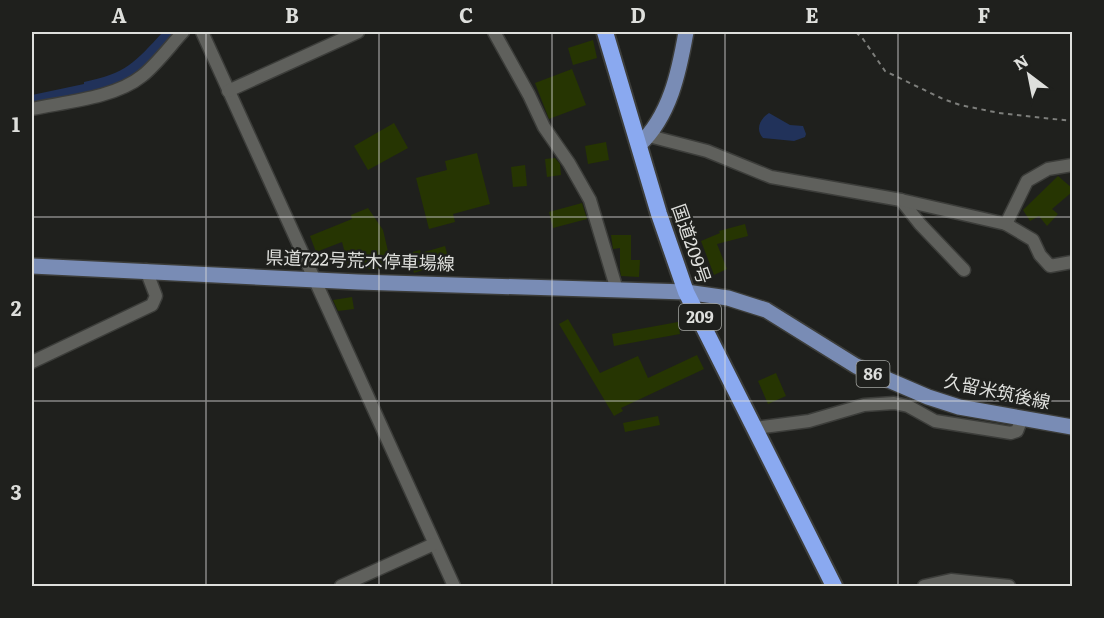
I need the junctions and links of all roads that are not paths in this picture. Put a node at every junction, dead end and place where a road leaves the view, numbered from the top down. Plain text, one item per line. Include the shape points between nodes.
1 (183, 32) edge
2 (201, 32) edge
3 (358, 32) edge
4 (494, 32) edge
5 (605, 32) edge
6 (686, 32) edge
7 (228, 91) junction
8 (32, 109) edge
9 (644, 140) junction
10 (1072, 165) edge
11 (901, 200) junction
12 (1006, 224) junction
13 (1072, 262) edge
14 (32, 266) edge
15 (146, 270) junction
16 (964, 270) dead end
17 (313, 279) junction
18 (617, 290) junction
19 (686, 292) junction
20 (32, 362) edge
21 (1022, 418) junction
22 (1072, 427) edge
23 (755, 428) junction
24 (434, 544) junction
25 (341, 586) edge
26 (454, 586) edge
27 (834, 586) edge
28 (924, 586) edge
29 (1009, 586) edge

1 - 8 street via 129,85
2 - 7 street
3 - 7 street
4 - 18 street via 544,128 590,200
5 - 9 highway, 国道209号 / 209
6 - 9 main road via 671,97
7 - 17 street
9 - 11 street via 707,152 771,177
9 - 19 highway, 国道209号 / 209 via 660,214
10 - 12 street via 1048,169 1027,181
11 - 12 street
11 - 16 street
12 - 13 street via 1034,240 1050,266
14 - 15 main road, 県道722号荒木停車場線
15 - 17 main road, 県道722号荒木停車場線
15 - 20 street via 156,296 152,305
17 - 18 main road, 県道722号荒木停車場線
17 - 24 street
18 - 19 main road, 県道722号荒木停車場線
19 - 21 main road, 久留米筑後線 / 86 via 728,298 766,310 856,366 928,397 959,407
19 - 23 highway, 国道209号 / 209
21 - 22 main road, 久留米筑後線 / 86
21 - 23 street via 1017,431 1011,433 935,421 908,406 882,403 809,421
23 - 27 highway, 国道209号 / 209
24 - 25 street
24 - 26 street
28 - 29 street via 951,580

